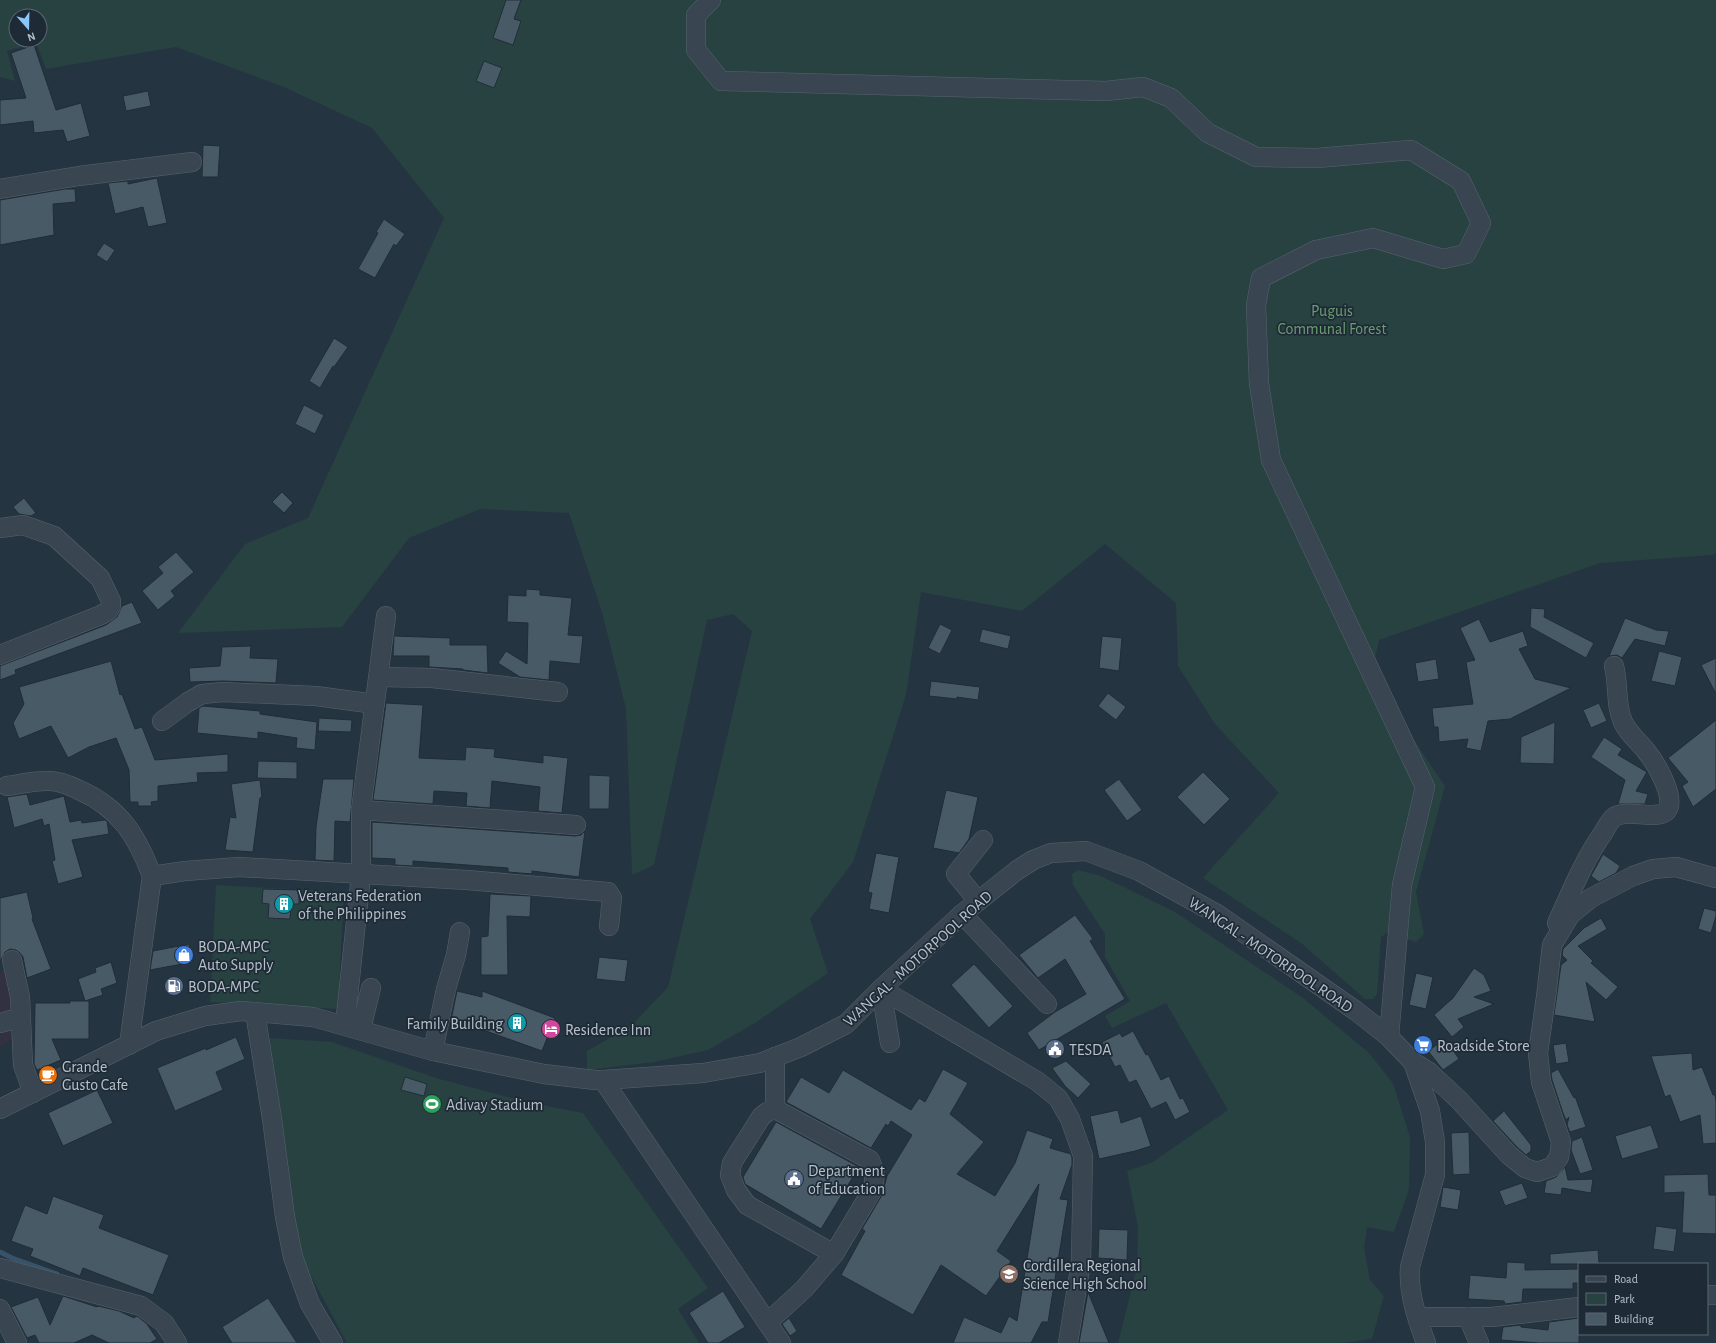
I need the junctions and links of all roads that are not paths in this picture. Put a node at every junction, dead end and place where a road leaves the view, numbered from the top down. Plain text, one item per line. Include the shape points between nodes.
1 (711, 0) edge
2 (192, 162) dead end
3 (0, 189) edge
4 (0, 528) edge
5 (386, 616) dead end
6 (0, 655) edge
7 (1614, 666) dead end
8 (379, 677) junction
9 (558, 692) dead end
10 (375, 704) junction
11 (162, 721) dead end
12 (7, 786) dead end
13 (361, 810) junction
14 (576, 825) dead end
15 (983, 840) dead end
16 (361, 875) junction
17 (152, 876) junction
18 (1716, 878) edge
19 (978, 901) junction
20 (962, 914) junction
21 (609, 926) dead end
22 (460, 932) dead end
23 (1552, 945) junction
24 (12, 960) dead end
25 (371, 988) dead end
26 (881, 989) junction
27 (1047, 1004) dead end
28 (255, 1012) junction
29 (353, 1027) junction
30 (1389, 1037) junction
31 (890, 1043) dead end
32 (129, 1045) junction
33 (433, 1051) junction
34 (775, 1057) junction
35 (1413, 1062) junction
36 (603, 1080) junction
37 (33, 1092) junction
38 (0, 1109) edge
39 (776, 1109) junction
40 (834, 1254) junction
41 (0, 1268) edge
42 (1578, 1307) edge
43 (0, 1309) edge
44 (1418, 1316) junction
45 (1468, 1317) junction
46 (768, 1322) junction
47 (17, 1343) edge
48 (177, 1343) edge
49 (333, 1343) edge
50 (781, 1343) edge
51 (1068, 1343) edge
52 (1426, 1343) edge
53 (1478, 1343) edge

1 - 30 street via 696,15 696,50 721,81 1106,91 1143,87 1171,98 1208,133 1256,157 1317,158 1411,150 1461,181 1481,223 1466,254 1443,259 1373,238 1316,250 1261,278 1256,304 1259,384 1270,460 1425,787 1402,885
2 - 3 street
4 - 6 street via 23,525 54,536 100,578 111,606 100,615
5 - 8 street
7 - 23 street via 1618,679 1619,710 1624,724 1656,766 1667,787 1669,806 1667,811 1661,814 1651,816 1626,813 1612,819 1594,845 1570,895 1555,928
8 - 9 street via 432,678
8 - 10 street
10 - 11 street via 316,696 223,692 202,694
10 - 13 street
12 - 17 street via 51,780 94,797 123,821 132,833
13 - 14 street
13 - 16 street
15 - 19 street via 956,874
16 - 17 street via 239,867
16 - 21 street via 474,880 608,892 612,898
16 - 29 street
17 - 32 street
18 - 23 street via 1676,867 1653,869 1633,876 1591,898 1570,915
19 - 20 street, WANGAL - MOTORPOOL ROAD
19 - 30 street, WANGAL - MOTORPOOL ROAD via 1033,860 1051,853 1086,851 1139,871 1217,914 1309,977
20 - 26 street, WANGAL - MOTORPOOL ROAD
20 - 27 street
22 - 33 street
23 - 35 street via 1538,1053 1541,1082 1561,1142 1559,1157 1552,1167 1537,1172 1525,1168 1509,1155 1459,1100 1429,1072
24 - 37 street via 20,997 23,1065
25 - 29 street
26 - 31 street
26 - 34 street, WANGAL - MOTORPOOL ROAD via 846,1024 801,1048
26 - 51 street via 1037,1081 1058,1098 1070,1120 1083,1156 1081,1262
28 - 29 street, WANGAL - MOTORPOOL ROAD via 313,1017
28 - 32 street, WANGAL - MOTORPOOL ROAD via 241,1011 205,1016 156,1031
28 - 49 street via 293,1257 310,1304
29 - 33 street, WANGAL - MOTORPOOL ROAD
30 - 35 street, WANGAL - MOTORPOOL ROAD
32 - 37 street, WANGAL - MOTORPOOL ROAD
33 - 36 street, WANGAL - MOTORPOOL ROAD via 544,1074
34 - 36 street, WANGAL - MOTORPOOL ROAD via 760,1063 703,1073
34 - 39 street
35 - 44 street, WANGAL - MOTORPOOL ROAD via 1430,1111 1435,1142 1436,1174 1410,1267 1410,1289
36 - 46 street
37 - 38 street, WANGAL - MOTORPOOL ROAD
39 - 40 street via 870,1160 875,1173 873,1189
39 - 40 street via 762,1117 732,1162 730,1175 736,1190 747,1205
40 - 46 street via 804,1289
41 - 48 street via 141,1306 164,1323
42 - 45 street via 1492,1317
43 - 47 street
44 - 45 street
44 - 52 street, WANGAL - MOTORPOOL ROAD
45 - 53 street
46 - 50 street

